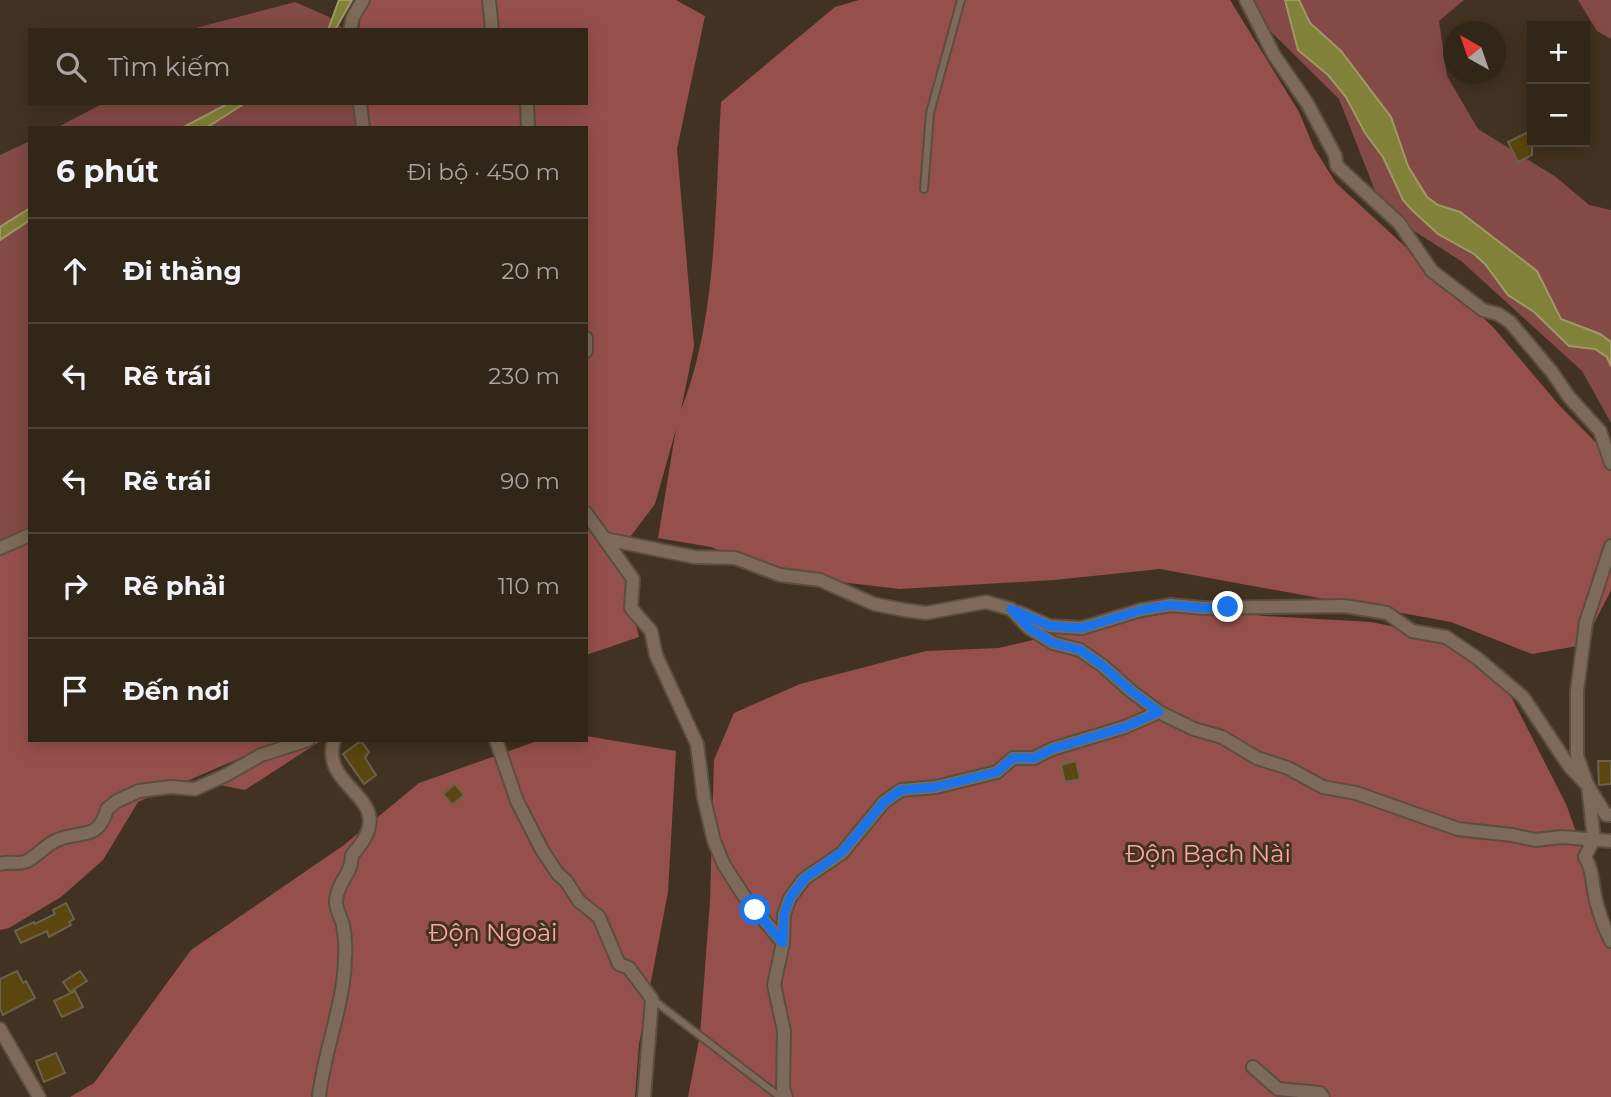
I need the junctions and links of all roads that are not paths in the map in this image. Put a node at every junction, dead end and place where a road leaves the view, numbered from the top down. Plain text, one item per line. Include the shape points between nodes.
1 (363, 0) edge
2 (489, 0) edge
3 (961, 0) edge
4 (1246, 0) edge
5 (350, 28) edge
6 (492, 28) edge
7 (360, 105) edge
8 (527, 105) edge
9 (363, 126) edge
10 (528, 126) edge
11 (924, 189) dead end
12 (1600, 431) junction
13 (1611, 444) edge
14 (1611, 463) edge
15 (588, 516) edge
16 (28, 536) edge
17 (605, 539) junction
18 (1611, 547) edge
19 (0, 548) edge
20 (1011, 609) junction
21 (1159, 712) junction
22 (302, 742) edge
23 (333, 742) edge
24 (497, 742) edge
25 (1588, 786) junction
26 (1611, 815) edge
27 (1594, 839) junction
28 (1611, 841) edge
29 (0, 864) edge
30 (1611, 941) edge
31 (783, 943) junction
32 (652, 999) junction
33 (0, 1029) edge
34 (1254, 1067) dead end
35 (39, 1097) edge
36 (318, 1097) edge
37 (643, 1097) edge
38 (780, 1097) edge
39 (786, 1097) edge
40 (1324, 1097) edge

1 - 5 street
2 - 6 street
3 - 11 lane via 930,113
4 - 12 street via 1274,55 1307,103 1335,155 1336,166 1399,223 1433,271 1483,310 1510,322
7 - 9 street
8 - 10 street
12 - 13 street
12 - 14 street
15 - 17 street
16 - 19 street
17 - 20 street via 694,557 736,558 779,575 820,580 874,604 904,610 926,613 986,602
17 - 31 street via 632,579 631,608 651,631 656,655 697,744 704,799 724,865
18 - 25 street via 1587,622 1577,691 1577,756
20 - 21 street via 1053,643 1080,650 1103,666
20 - 25 street via 1050,626 1082,628 1171,605 1343,606 1387,613 1412,631 1446,637 1523,697 1569,766
21 - 27 street via 1323,787 1356,793 1458,829 1535,840
21 - 31 street via 1034,758 1013,758 997,772 936,787 901,790 884,802 842,852 797,888 784,914
22 - 29 street via 261,755 195,789 171,787 129,794 107,809 92,833 56,840 26,862
23 - 36 street via 330,752 336,772 365,802 369,824 352,855 351,870 338,884 335,904 343,923 342,998
24 - 32 street via 517,801 542,850 579,901 599,917 619,964 629,968
25 - 26 street via 1606,815
25 - 27 street
27 - 28 street
27 - 30 street via 1585,857
31 - 39 street via 774,985 785,1031
32 - 37 street
32 - 38 lane
33 - 35 street
34 - 40 street via 1278,1089

